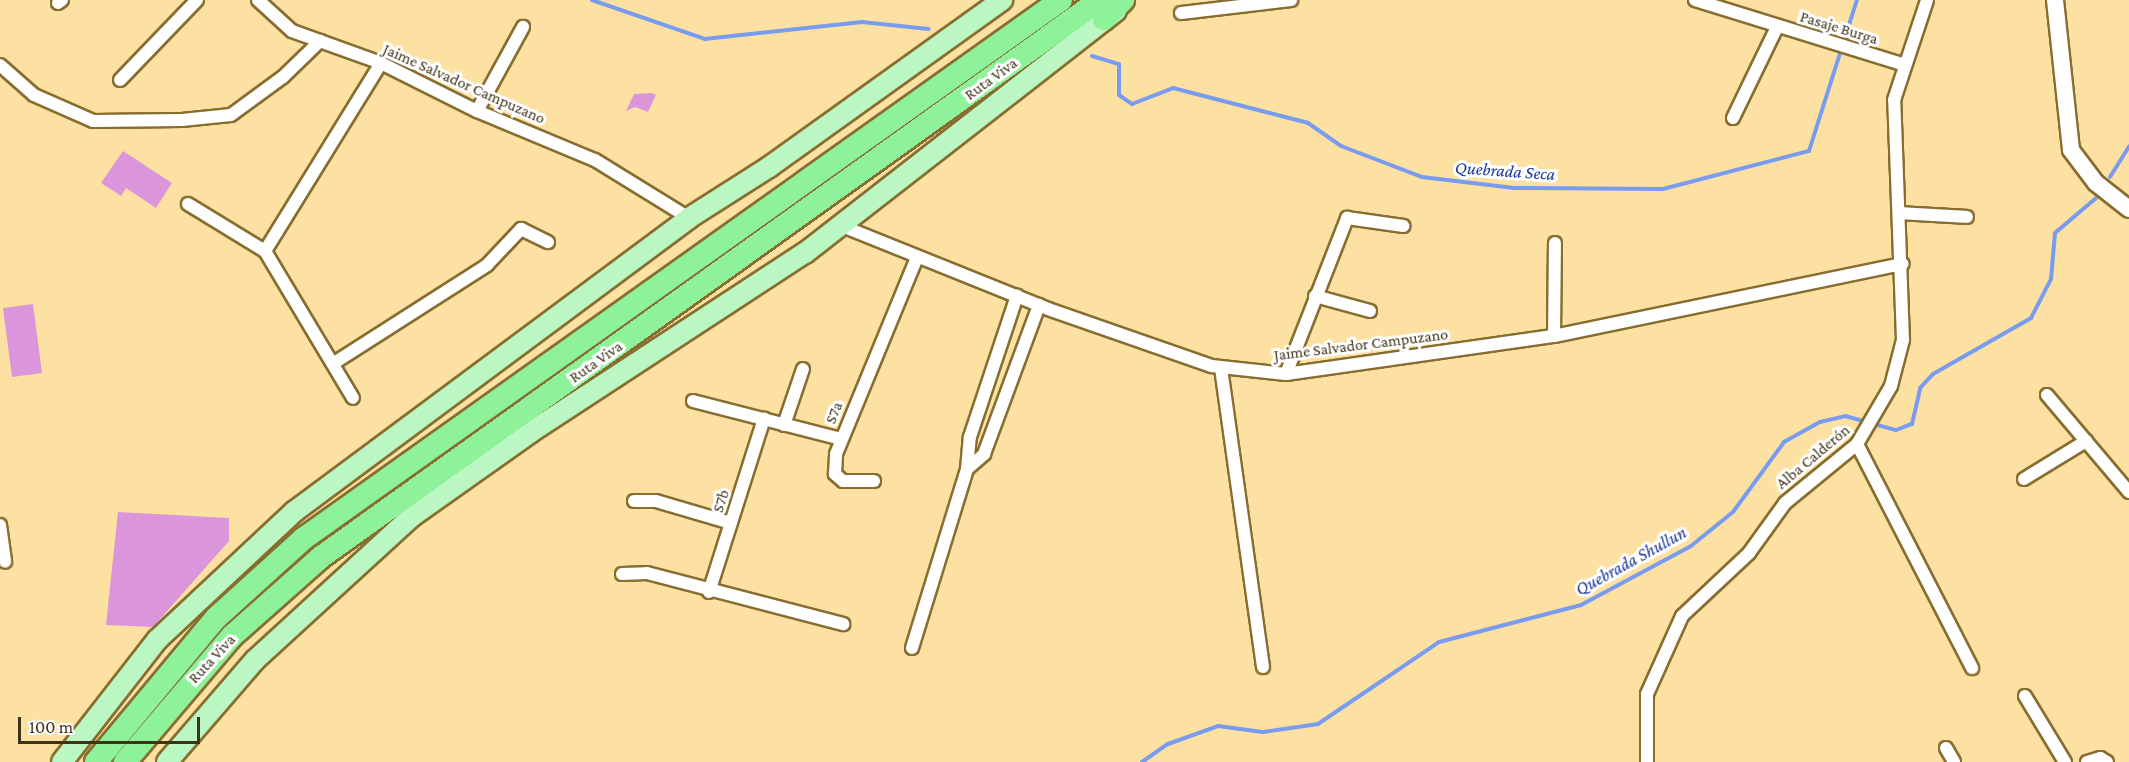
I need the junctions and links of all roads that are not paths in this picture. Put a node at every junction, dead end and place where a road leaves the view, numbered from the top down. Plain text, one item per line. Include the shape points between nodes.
1 (197, 0) edge
2 (258, 0) edge
3 (1002, 0) edge
4 (1061, 0) edge
5 (1123, 0) edge
6 (1133, 0) edge
7 (1291, 0) edge
8 (1695, 0) edge
9 (1927, 0) edge
10 (2055, 0) edge
11 (1102, 10) edge
12 (1181, 13) dead end
13 (523, 27) dead end
14 (1777, 27) junction
15 (320, 41) junction
16 (381, 63) junction
17 (0, 65) edge
18 (1905, 65) junction
19 (120, 80) dead end
20 (477, 111) junction
21 (1733, 118) dead end
22 (188, 204) dead end
23 (2129, 209) edge
24 (1900, 213) junction
25 (1967, 217) dead end
26 (689, 218) junction
27 (842, 226) junction
28 (1403, 226) dead end
29 (548, 242) dead end
30 (1555, 243) dead end
31 (264, 251) junction
32 (917, 257) junction
33 (1903, 264) junction
34 (1017, 296) junction
35 (1315, 296) junction
36 (1039, 305) junction
37 (1370, 311) dead end
38 (1554, 336) junction
39 (334, 363) junction
40 (1221, 368) junction
41 (802, 369) dead end
42 (1286, 374) junction
43 (2047, 395) dead end
44 (353, 398) dead end
45 (693, 401) dead end
46 (764, 419) junction
47 (784, 425) junction
48 (841, 440) junction
49 (2086, 441) junction
50 (1857, 444) junction
51 (967, 469) junction
52 (2024, 479) dead end
53 (874, 482) dead end
54 (2129, 492) edge
55 (634, 501) dead end
56 (731, 523) junction
57 (0, 525) edge
58 (5, 562) dead end
59 (622, 574) dead end
60 (709, 592) junction
61 (843, 624) dead end
62 (912, 648) dead end
63 (1263, 667) dead end
64 (1972, 669) dead end
65 (2025, 696) dead end
66 (1946, 748) dead end
67 (62, 762) edge
68 (96, 762) edge
69 (125, 762) edge
70 (167, 762) edge
71 (1647, 762) edge
72 (1954, 762) edge
73 (2065, 762) edge
74 (2087, 762) edge
75 (2107, 762) edge

1 - 19 street
2 - 15 street, Jaime Salvador Campuzano via 292,30
3 - 26 main road via 769,167
4 - 68 highway, Ruta Viva via 303,539 216,618
5 - 11 highway
6 - 11 main road, Ruta Viva
7 - 12 street
8 - 14 street, Pasaje Burga
9 - 18 street, Alba Calderón
10 - 23 main road via 2070,150 2096,183
11 - 27 main road, Ruta Viva
11 - 69 highway, Ruta Viva via 321,557 232,636
13 - 20 street
14 - 18 street, Pasaje Burga
14 - 21 street
15 - 16 street, Jaime Salvador Campuzano
15 - 17 street via 283,77 231,115 182,120 93,121 34,95
16 - 20 street, Jaime Salvador Campuzano
16 - 31 street
18 - 24 street, Alba Calderón via 1894,100
20 - 26 street, Jaime Salvador Campuzano via 596,160
22 - 31 street
24 - 25 street
24 - 33 street, Alba Calderón
26 - 67 main road via 295,510 157,640
27 - 32 street, Jaime Salvador Campuzano
27 - 70 main road, Ruta Viva via 411,517 255,660
28 - 35 street via 1349,216
29 - 39 street via 521,229 487,265
30 - 38 street
31 - 39 street
32 - 34 street, Jaime Salvador Campuzano
32 - 48 street, S7a
33 - 38 street, Jaime Salvador Campuzano
33 - 50 street, Alba Calderón via 1903,340 1878,412
34 - 36 street, Jaime Salvador Campuzano
34 - 51 street via 970,438
35 - 37 street
35 - 42 street
36 - 40 street, Jaime Salvador Campuzano
36 - 51 street via 984,454
38 - 42 street, Jaime Salvador Campuzano
39 - 44 street
40 - 42 street, Jaime Salvador Campuzano
40 - 63 street
41 - 47 street
43 - 49 street
45 - 46 street, S7a
46 - 47 street, S7a
46 - 56 street, S7b
47 - 48 street, S7a
48 - 53 street via 835,474 843,481
49 - 52 street
49 - 54 street
50 - 64 street
50 - 71 street, Alba Calderón via 1785,503 1749,553 1682,616 1647,694
51 - 62 street
55 - 56 street via 656,501
56 - 60 street, S7b
57 - 58 street
59 - 60 street via 647,573
60 - 61 street
65 - 73 street
66 - 72 street
74 - 75 street via 2100,758

